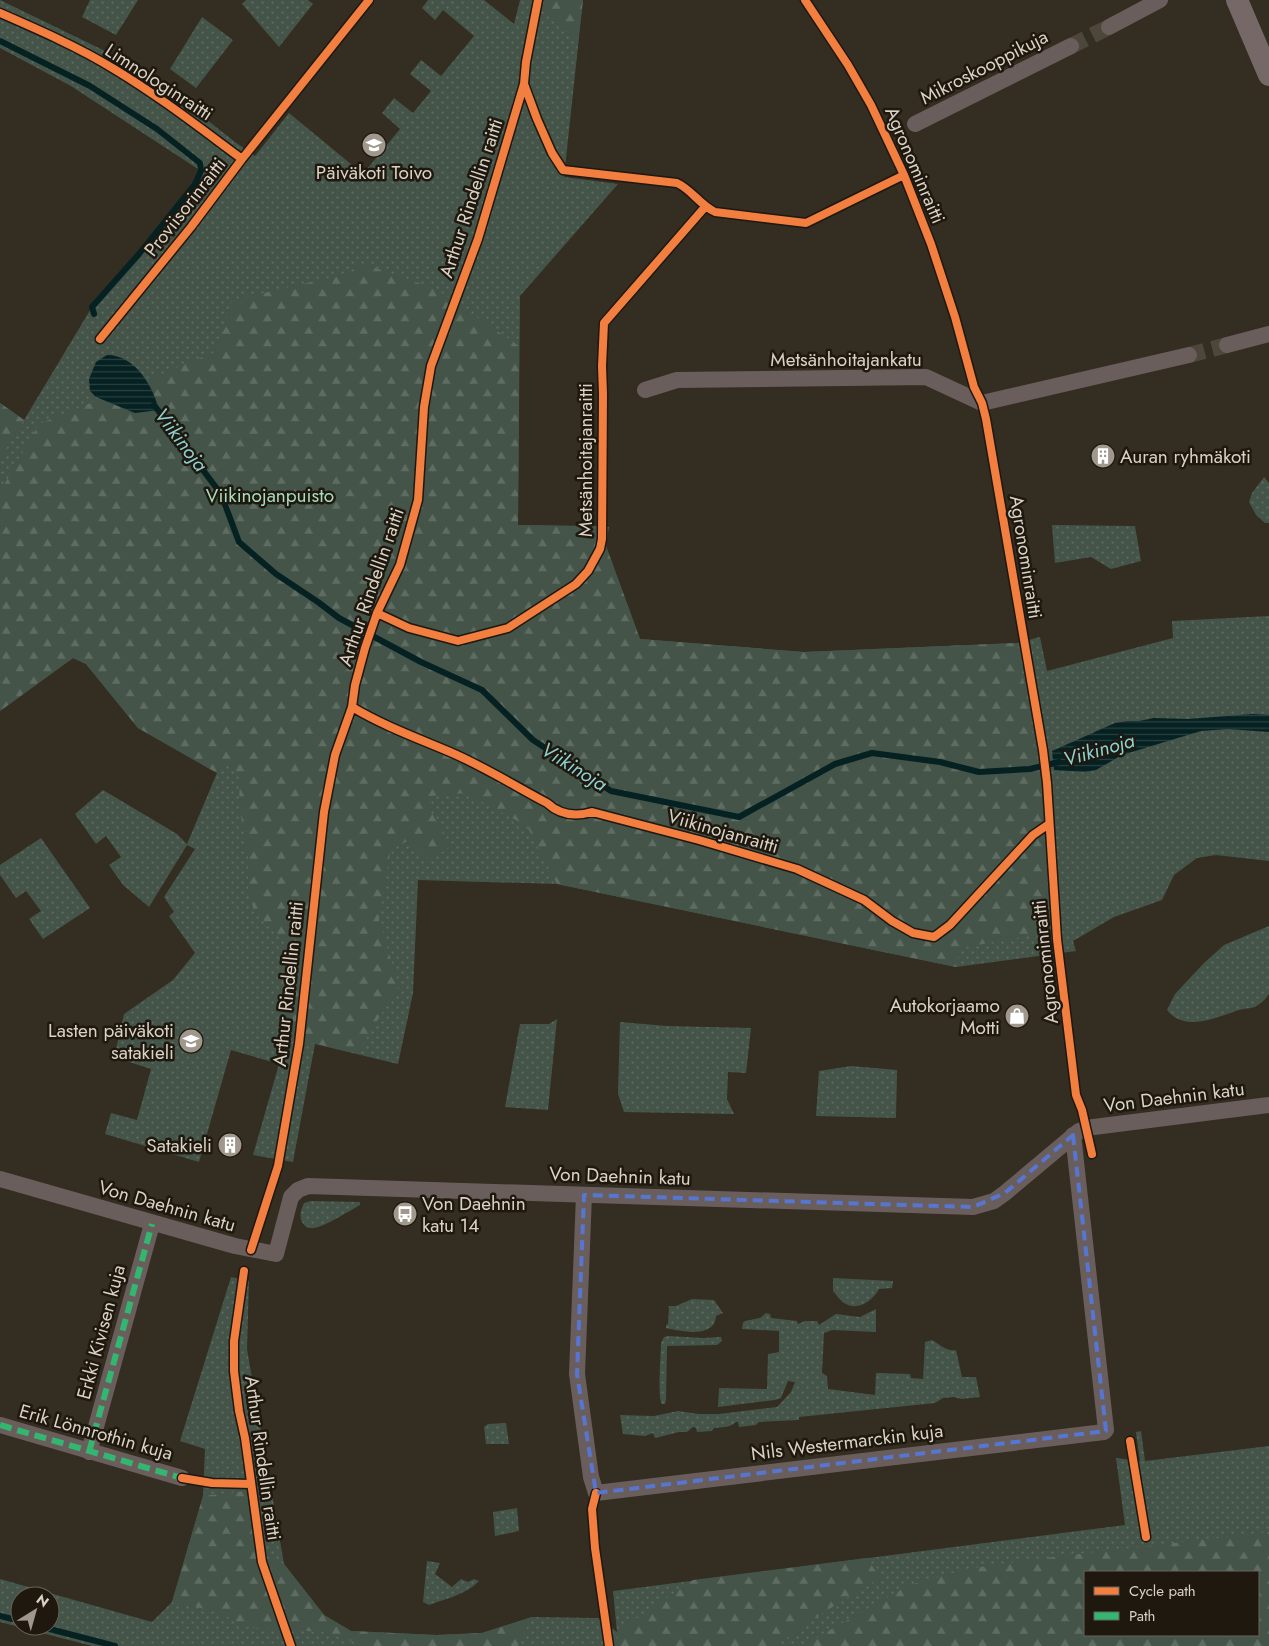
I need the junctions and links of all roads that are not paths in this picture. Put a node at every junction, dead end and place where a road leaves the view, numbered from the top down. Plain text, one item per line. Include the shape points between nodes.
1 (1160, 0) edge
2 (1237, 0) edge
3 (1109, 27) tunnel mouth
4 (1072, 46) tunnel mouth
5 (1269, 75) edge
6 (915, 124) dead end
7 (1269, 334) edge
8 (1227, 345) tunnel mouth
9 (1189, 355) tunnel mouth
10 (645, 390) dead end
11 (1269, 1105) edge
12 (1073, 1135) junction
13 (0, 1179) edge
14 (584, 1195) junction
15 (152, 1224) junction
16 (0, 1425) edge
17 (89, 1452) junction
18 (182, 1478) dead end

1 - 3 street
2 - 5 street
4 - 6 street, Mikroskooppikuja
7 - 8 street
9 - 10 street, Metsänhoitajankatu via 982,403 926,377 677,380
11 - 12 street, Von Daehnin katu via 1086,1128
12 - 14 street, Von Daehnin katu via 994,1201 973,1207
12 - 14 street, Nils Westermarckin kuja via 1104,1432 596,1493 577,1374
13 - 15 street, Von Daehnin katu
14 - 15 street, Von Daehnin katu via 308,1186 291,1197 276,1254
15 - 17 street, Erkki Kivisen kuja
16 - 17 street, Erik Lönnrothin kuja
17 - 18 street, Erik Lönnrothin kuja

